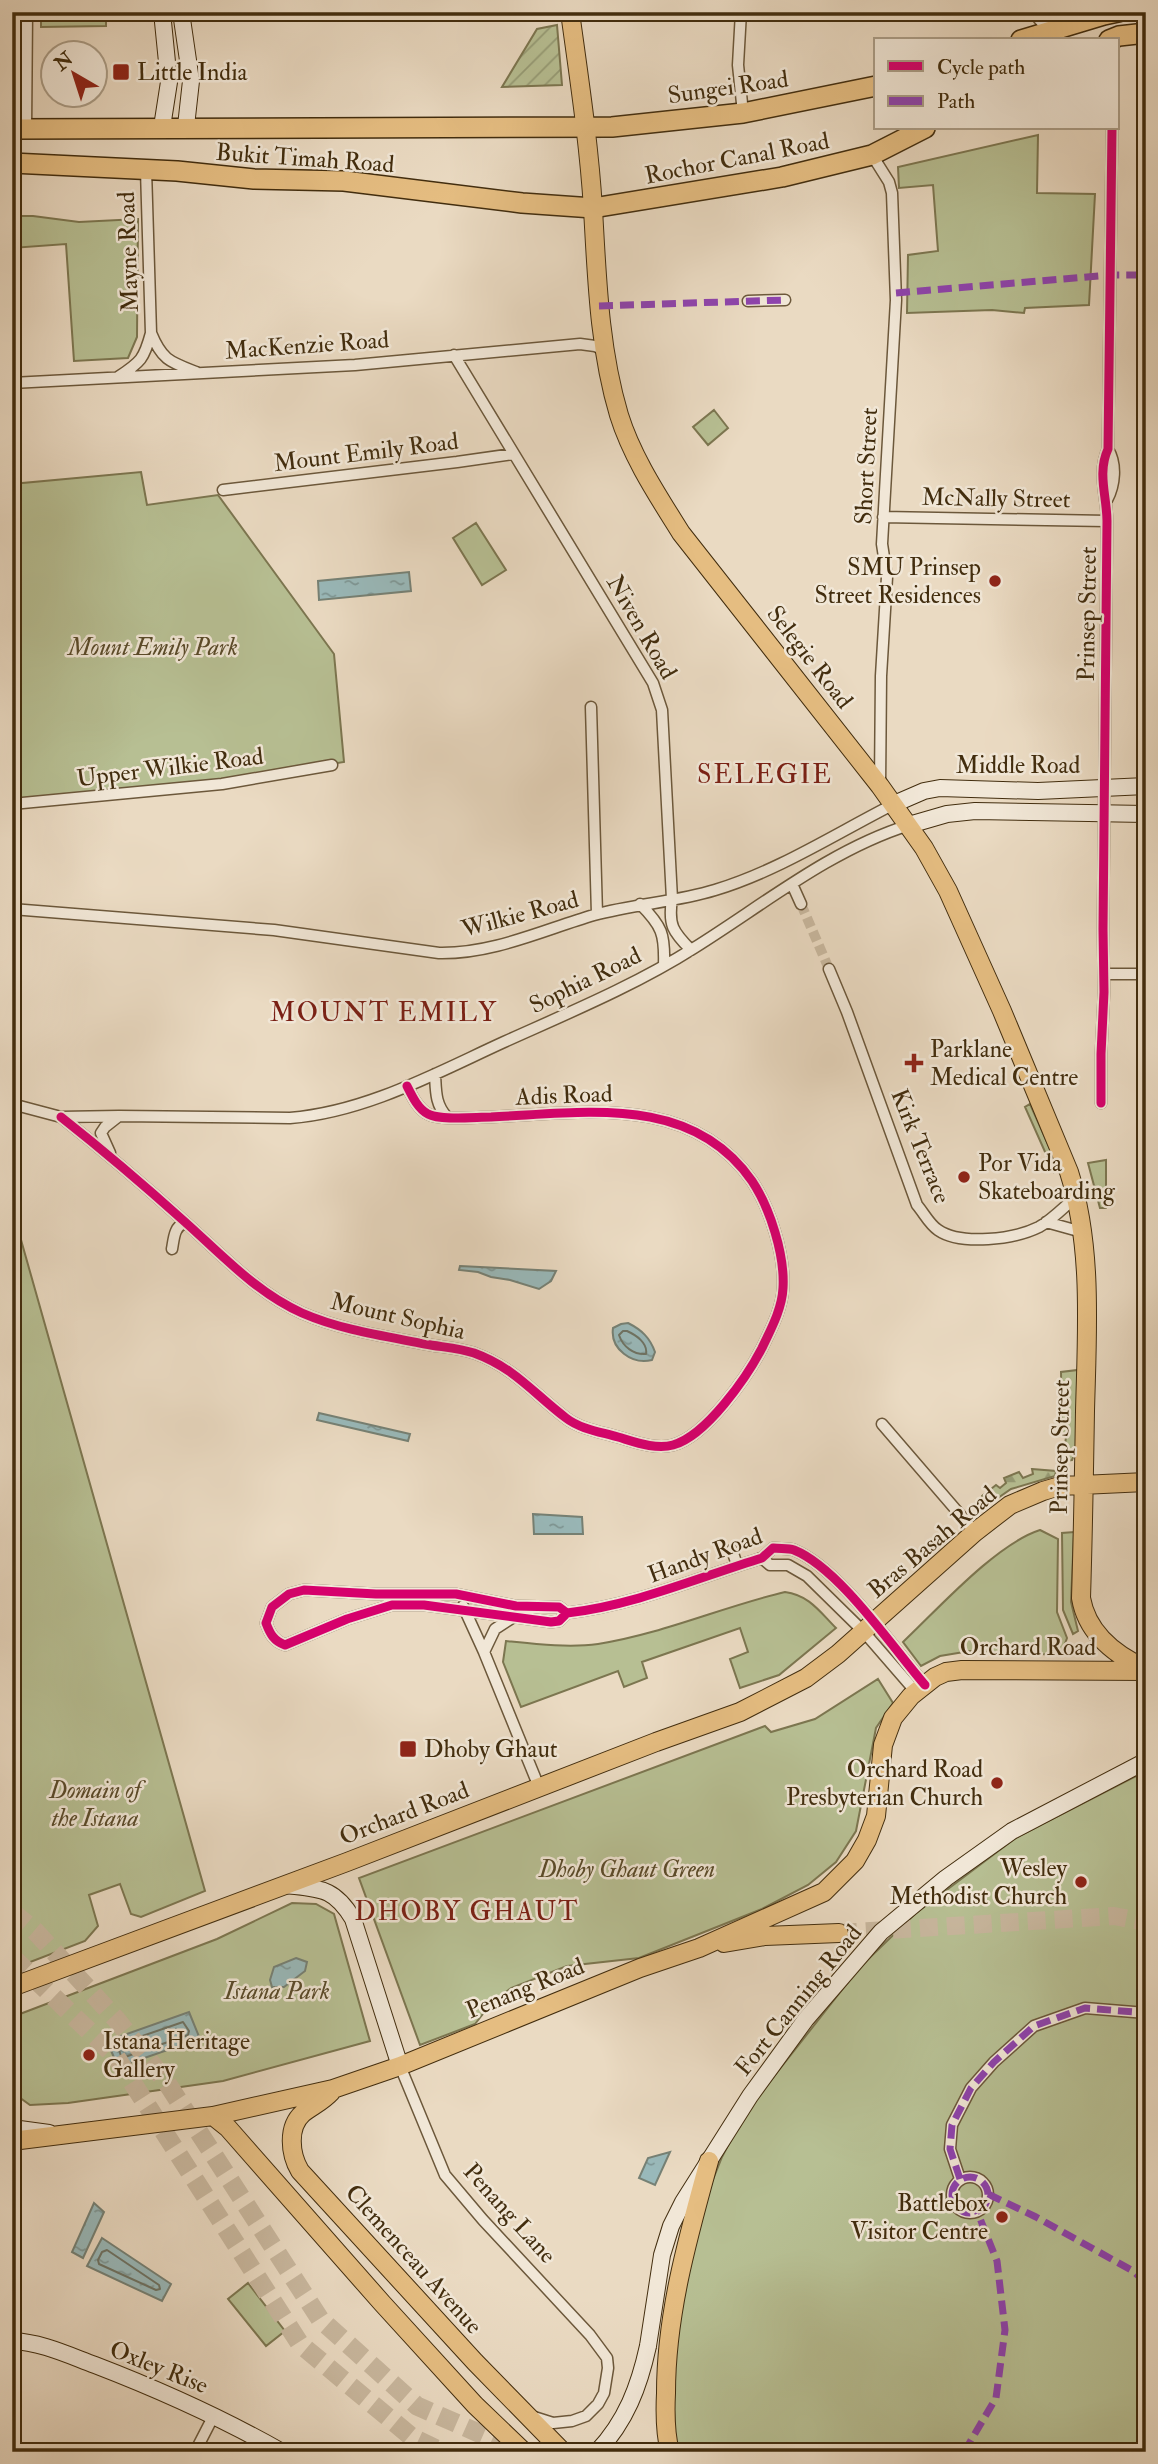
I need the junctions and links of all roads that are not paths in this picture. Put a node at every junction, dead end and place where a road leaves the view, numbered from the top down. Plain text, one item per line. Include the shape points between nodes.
1 (27, 12) edge
2 (162, 12) edge
3 (181, 12) edge
4 (570, 12) edge
5 (741, 12) edge
6 (1033, 12) edge
7 (1118, 12) edge
8 (1054, 29) junction
9 (1146, 33) edge
10 (1027, 38) edge
11 (1114, 38) edge
12 (874, 86) edge
13 (743, 113) junction
14 (162, 127) junction
15 (186, 127) junction
16 (586, 127) junction
17 (19, 129) edge
18 (921, 130) edge
19 (1112, 130) edge
20 (872, 155) junction
21 (12, 163) edge
22 (146, 170) junction
23 (593, 208) junction
24 (785, 300) dead end
25 (748, 301) dead end
26 (151, 333) junction
27 (604, 350) junction
28 (454, 355) junction
29 (198, 373) junction
30 (117, 377) junction
31 (12, 383) edge
32 (513, 454) junction
33 (223, 490) dead end
34 (883, 517) junction
35 (1107, 521) junction
36 (591, 707) dead end
37 (332, 765) dead end
38 (880, 786) junction
39 (1146, 786) edge
40 (1106, 788) junction
41 (12, 804) edge
42 (894, 804) junction
43 (1146, 814) edge
44 (1105, 815) junction
45 (909, 825) junction
46 (792, 884) junction
47 (672, 899) junction
48 (640, 904) junction
49 (801, 904) tunnel mouth
50 (12, 909) edge
51 (597, 914) junction
52 (691, 950) junction
53 (664, 965) junction
54 (829, 969) tunnel mouth
55 (1104, 974) junction
56 (1146, 974) edge
57 (435, 1074) junction
58 (407, 1086) junction
59 (1101, 1103) dead end
60 (12, 1104) edge
61 (120, 1116) junction
62 (61, 1117) junction
63 (447, 1117) junction
64 (113, 1158) junction
65 (1077, 1196) junction
66 (184, 1222) junction
67 (1046, 1222) junction
68 (1082, 1232) junction
69 (172, 1249) dead end
70 (881, 1424) dead end
71 (685, 1440) joint
72 (1146, 1482) edge
73 (1084, 1483) junction
74 (975, 1532) junction
75 (732, 1550) dead end
76 (762, 1558) junction
77 (737, 1565) junction
78 (456, 1594) junction
79 (466, 1611) junction
80 (567, 1613) junction
81 (512, 1618) junction
82 (870, 1627) junction
83 (484, 1651) junction
84 (1146, 1670) edge
85 (920, 1688) junction
86 (1146, 1761) edge
87 (539, 1787) junction
88 (285, 1885) junction
89 (839, 1933) tunnel mouth
90 (699, 1948) junction
91 (12, 1987) edge
92 (1146, 2013) edge
93 (400, 2066) junction
94 (332, 2090) junction
95 (213, 2116) junction
96 (12, 2128) edge
97 (51, 2135) junction
98 (12, 2141) edge
99 (711, 2157) junction
100 (960, 2179) dead end
101 (334, 2208) junction
102 (314, 2225) junction
103 (12, 2341) edge
104 (525, 2414) junction
105 (214, 2415) junction
106 (195, 2452) edge
107 (282, 2452) edge
108 (524, 2452) edge
109 (563, 2452) edge
110 (597, 2452) edge
111 (670, 2452) edge

1 - 17 street
2 - 14 main road via 169,82
3 - 15 main road via 191,80
4 - 16 main road, Selegie Road
5 - 13 street via 738,65
6 - 8 street
7 - 8 highway
8 - 10 highway
9 - 11 highway
12 - 13 highway, Sungei Road
13 - 16 highway, Sungei Road
14 - 15 highway, Bukit Timah Road
14 - 17 highway, Bukit Timah Road
15 - 16 highway, Bukit Timah Road
16 - 23 main road, Selegie Road
18 - 20 highway, Rochor Canal Road
19 - 35 street, Prinsep Street via 1108,449 1113,457 1113,489 1107,500
20 - 23 highway, Rochor Canal Road via 782,177
20 - 34 street, Short Street via 892,193 895,246
21 - 22 highway, Bukit Timah Road
22 - 23 highway, Bukit Timah Road via 344,181
22 - 26 street, Mayne Road
23 - 27 main road, Selegie Road
24 - 25 street
26 - 29 street, Mayne Road via 162,355
26 - 30 street, Mayne Road via 145,355
27 - 28 street, MacKenzie Road via 580,344
27 - 38 main road, Selegie Road via 620,418 653,489 681,533
28 - 29 street, MacKenzie Road
28 - 32 street, Niven Road
29 - 30 street, MacKenzie Road
30 - 31 street, MacKenzie Road
32 - 33 street, Mount Emily Road
32 - 47 street, Niven Road via 653,683 662,710
34 - 35 street, McNally Street
34 - 38 street, Short Street via 887,577
35 - 40 street, Prinsep Street
36 - 51 street
37 - 41 street, Upper Wilkie Road via 222,783
38 - 42 main road, Selegie Road
39 - 40 main road, Middle Road
40 - 42 main road, Middle Road via 940,788
40 - 44 street, Prinsep Street
42 - 45 main road, Selegie Road
42 - 47 street, Wilkie Road via 745,880
43 - 44 main road, Middle Road
44 - 45 main road, Middle Road via 975,811
44 - 55 street, Prinsep Street
45 - 46 street, Sophia Road via 851,850
45 - 65 main road, Selegie Road via 948,891
46 - 49 street
46 - 52 street, Sophia Road
47 - 48 street, Wilkie Road
47 - 52 street, Niven Road via 672,927
48 - 51 street, Wilkie Road
48 - 53 street via 665,942
50 - 51 street, Wilkie Road via 274,930 439,953 489,948
52 - 53 street, Sophia Road
53 - 57 street, Sophia Road
54 - 67 street, Kirk Terrace via 917,1205 927,1219 939,1230 964,1239 1011,1235
55 - 56 street
55 - 59 street, Prinsep Street
57 - 58 street, Sophia Road
57 - 63 street via 439,1109
58 - 61 street, Sophia Road via 316,1116
58 - 63 street, Adis Road via 425,1113
60 - 62 street
61 - 62 street
61 - 64 street via 102,1133
62 - 64 street, Mount Sophia
63 - 71 street, Adis Road via 645,1115 673,1122 714,1143 753,1183 771,1219 782,1268 778,1310 755,1360 708,1424
64 - 66 street, Mount Sophia
65 - 67 street, Kirk Terrace
65 - 68 main road, Prinsep Street
66 - 69 street via 179,1224
66 - 71 street, Mount Sophia via 265,1292 307,1315 361,1332 472,1352 517,1375 581,1427 648,1446 670,1446
67 - 68 street
68 - 73 main road, Prinsep Street via 1087,1347
70 - 74 street
72 - 73 main road, Bras Basah Road
73 - 74 main road, Bras Basah Road via 1043,1491 1010,1505
73 - 84 main road, Prinsep Street via 1083,1611 1105,1643
74 - 82 main road, Bras Basah Road
75 - 77 street
76 - 77 street, Handy Road
76 - 82 street, Handy Road via 807,1576
76 - 82 street, Handy Road via 773,1548 792,1549 814,1561 846,1591
77 - 80 street, Handy Road via 621,1604
78 - 79 street
78 - 79 street, Handy Road via 304,1590 289,1594 272,1607 266,1623 270,1634 285,1645 380,1607 424,1605
78 - 80 street, Handy Road via 559,1607
79 - 81 street, Handy Road
79 - 83 street
80 - 81 street, Handy Road via 551,1622
81 - 83 street via 495,1629
82 - 85 street, Handy Road
82 - 87 main road, Orchard Road via 806,1678 740,1713
83 - 87 street
84 - 85 main road, Orchard Road via 962,1670 941,1674
85 - 90 main road, Penang Road via 887,1731 876,1815 855,1861 824,1892
86 - 99 main road, Fort Canning Road via 1012,1831 881,1932 806,2019
87 - 88 main road, Orchard Road
88 - 91 main road, Orchard Road
88 - 93 main road, Penang Lane via 321,1889 344,1904 353,1919
89 - 90 main road via 765,1936
90 - 93 main road, Penang Road
92 - 100 street via 1085,2008 1034,2026 971,2088 952,2125 950,2148
93 - 94 main road, Penang Road
93 - 104 street, Penang Lane via 445,2175 607,2358 604,2393 586,2416 553,2423
94 - 95 main road, Penang Road
94 - 101 main road, Clemenceau Avenue via 301,2115 292,2140 300,2171
95 - 97 main road, Penang Road
95 - 102 main road
96 - 97 main road
97 - 98 main road, Penang Road
99 - 110 main road, Fort Canning Road, bridge via 671,2226 640,2381 628,2410
99 - 111 main road via 670,2321 665,2410
101 - 102 main road
101 - 104 main road, Clemenceau Avenue
102 - 108 main road via 475,2405
103 - 105 main road, Oxley Rise via 50,2348
104 - 109 main road, Clemenceau Avenue
105 - 106 street
105 - 107 main road, Oxley Rise

